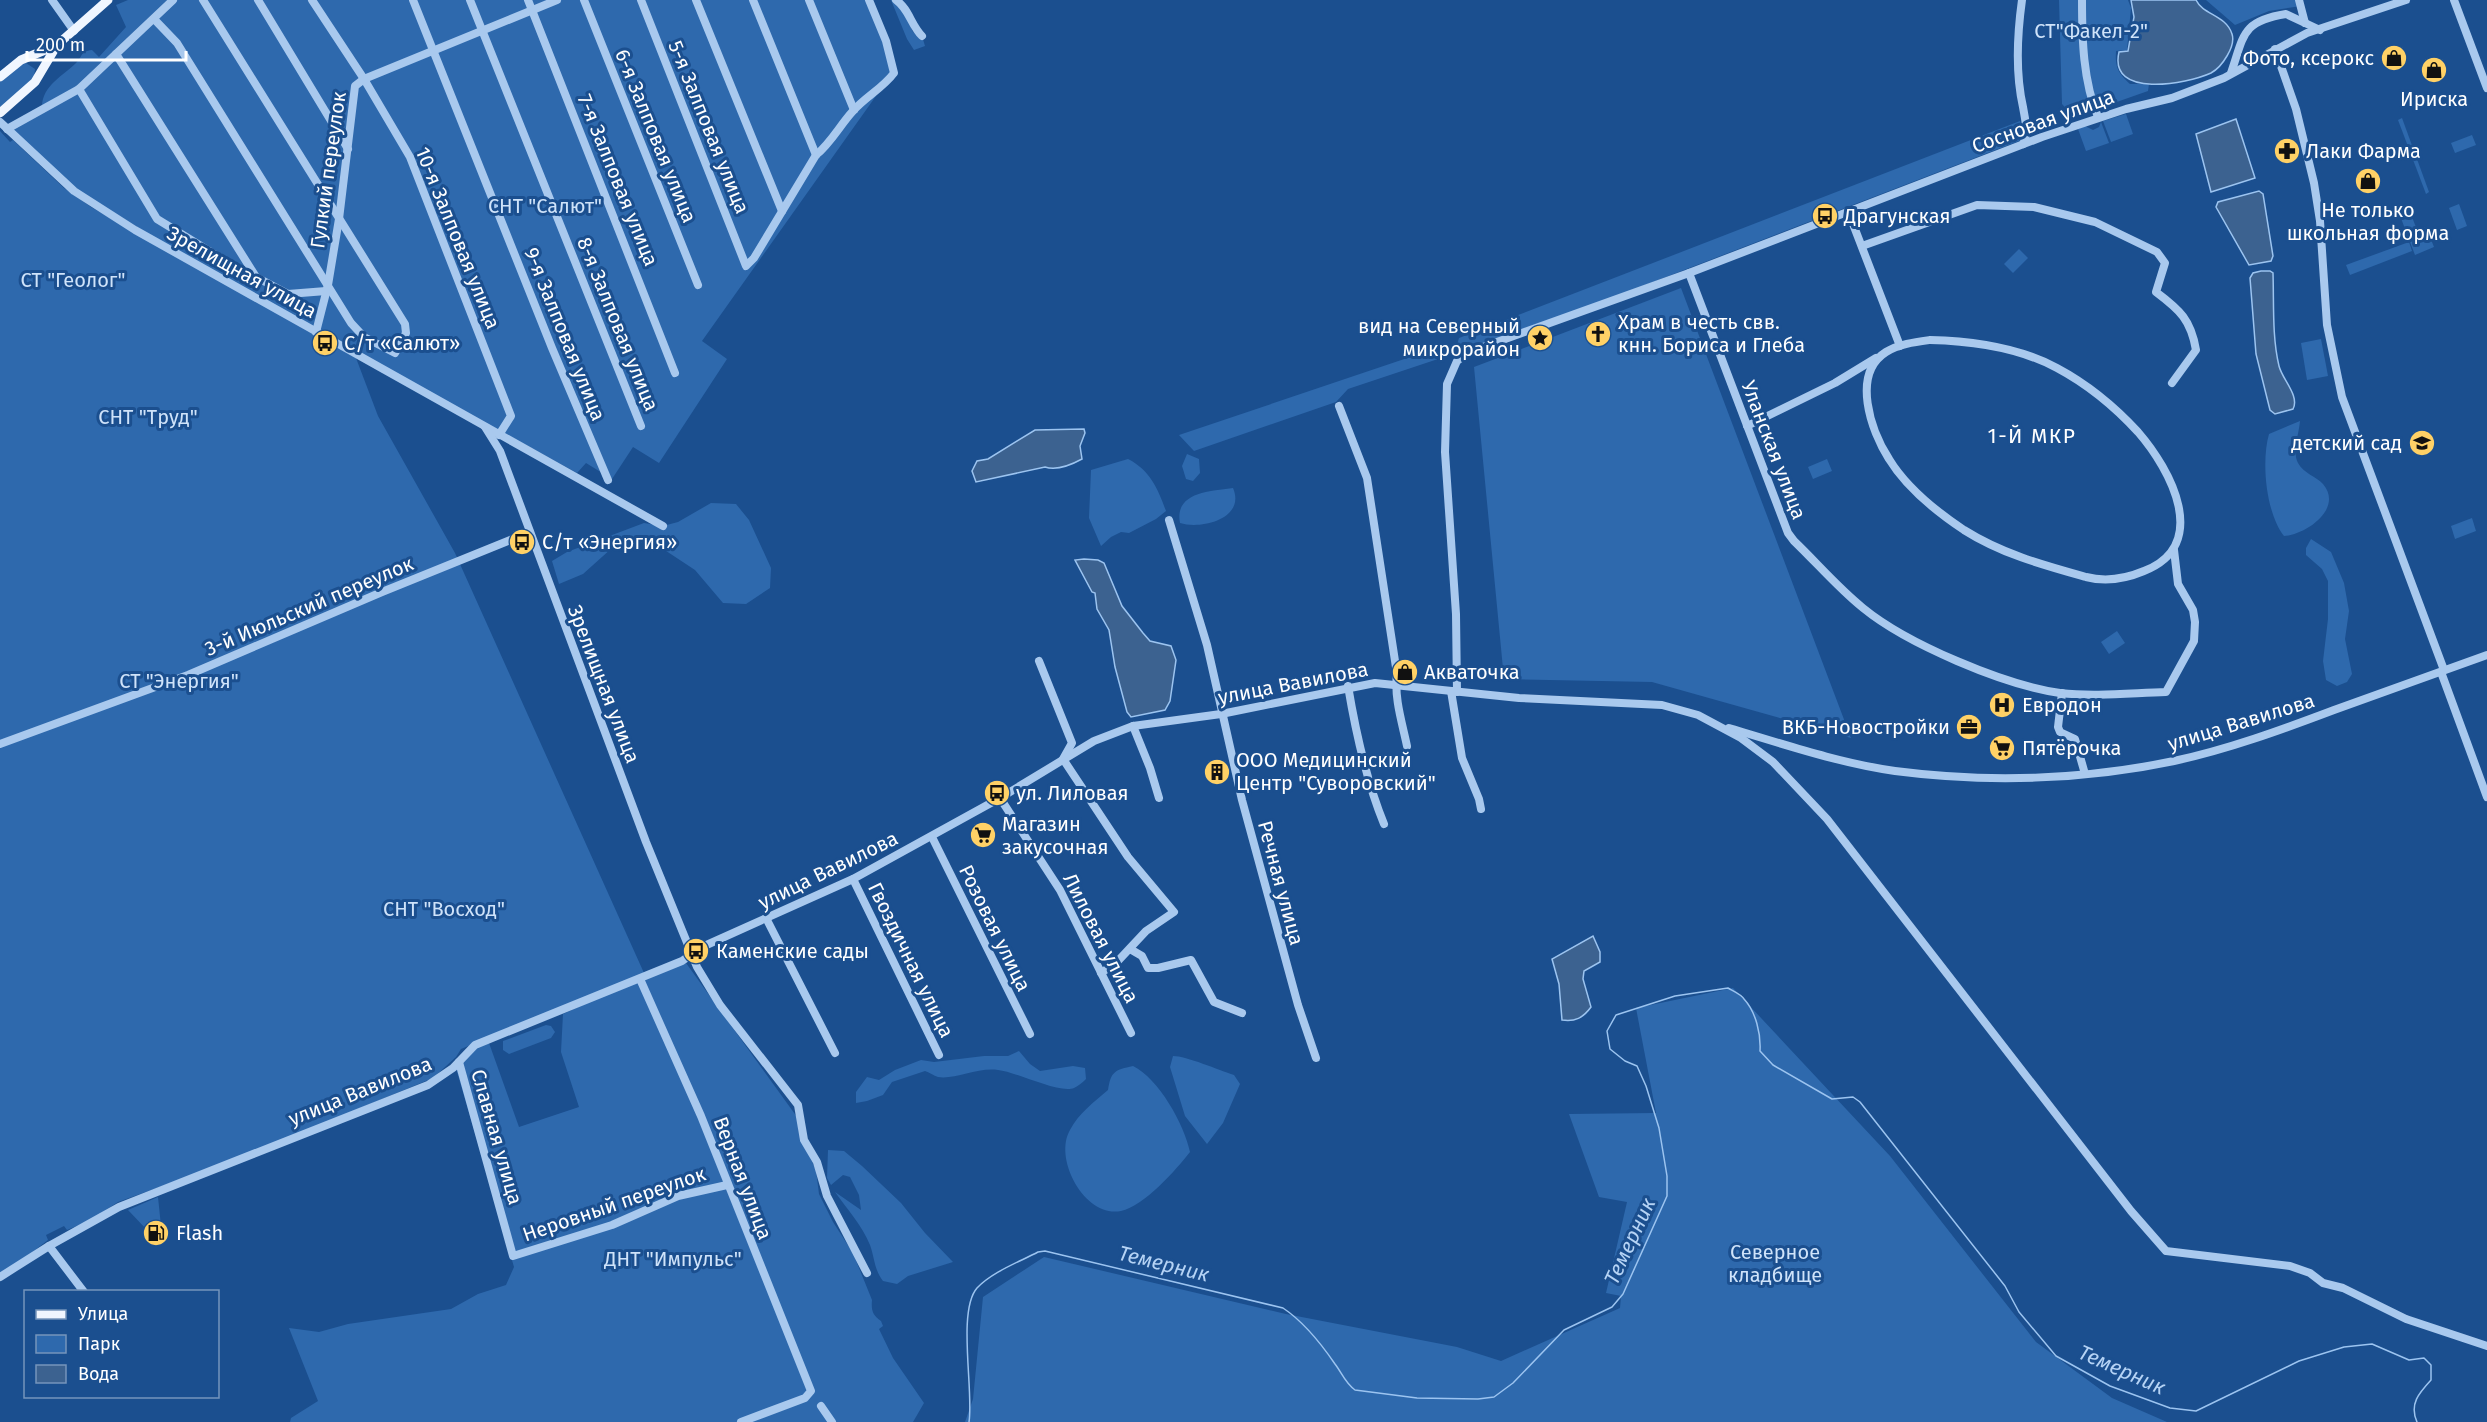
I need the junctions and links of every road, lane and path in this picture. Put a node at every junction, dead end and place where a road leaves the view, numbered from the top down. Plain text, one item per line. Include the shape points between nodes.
1 (52, 0) edge
2 (108, 0) edge
3 (173, 0) edge
4 (203, 0) edge
5 (258, 0) edge
6 (322, 0) edge
7 (413, 0) edge
8 (470, 0) edge
9 (528, 0) edge
10 (557, 0) edge
11 (584, 0) edge
12 (641, 0) edge
13 (696, 0) edge
14 (753, 0) edge
15 (809, 0) edge
16 (869, 0) edge
17 (896, 0) edge
18 (2022, 0) edge
19 (2082, 0) edge
20 (2299, 0) edge
21 (2406, 0) edge
22 (2454, 0) edge
23 (314, 3) edge
24 (532, 10) junction
25 (154, 19) junction
26 (2305, 21) junction
27 (2320, 30) junction
28 (74, 31) junction
29 (482, 31) junction
30 (2307, 33) junction
31 (922, 36) dead end
32 (57, 45) junction
33 (2275, 49) junction
34 (434, 51) junction
35 (116, 54) junction
36 (25, 59) junction
37 (2231, 74) junction
38 (39, 76) junction
39 (0, 77) edge
40 (364, 79) junction
41 (2487, 88) edge
42 (79, 89) junction
43 (854, 110) junction
44 (0, 113) edge
45 (2098, 117) junction
46 (2025, 120) junction
47 (0, 122) edge
48 (7, 129) junction
49 (2042, 137) junction
50 (2023, 144) junction
51 (348, 149) junction
52 (816, 155) junction
53 (782, 211) junction
54 (1848, 211) junction
55 (339, 219) junction
56 (1862, 246) junction
57 (240, 270) dead end
58 (1689, 273) junction
59 (698, 285) dead end
60 (327, 288) junction
61 (316, 332) junction
62 (1900, 346) junction
63 (1885, 352) junction
64 (675, 373) dead end
65 (2172, 383) dead end
66 (1339, 406) dead end
67 (641, 426) dead end
68 (1747, 426) junction
69 (485, 427) junction
70 (499, 435) junction
71 (608, 480) dead end
72 (1169, 520) dead end
73 (663, 526) dead end
74 (530, 532) junction
75 (2174, 550) junction
76 (2487, 655) edge
77 (1039, 661) dead end
78 (2442, 671) junction
79 (1395, 685) junction
80 (1348, 686) junction
81 (1454, 692) junction
82 (2062, 693) junction
83 (1221, 714) junction
84 (1713, 723) junction
85 (1133, 726) junction
86 (0, 744) edge
87 (1407, 746) dead end
88 (1063, 759) junction
89 (2085, 774) junction
90 (2487, 797) edge
91 (1000, 798) junction
92 (1159, 798) dead end
93 (1481, 809) dead end
94 (1384, 824) dead end
95 (932, 837) junction
96 (853, 879) junction
97 (766, 918) junction
98 (1130, 949) junction
99 (692, 954) junction
100 (1101, 973) junction
101 (640, 979) junction
102 (1242, 1013) dead end
103 (1131, 1033) dead end
104 (1030, 1034) dead end
105 (835, 1053) dead end
106 (939, 1055) dead end
107 (1316, 1058) dead end
108 (459, 1062) junction
109 (727, 1185) junction
110 (49, 1245) junction
111 (513, 1256) joint
112 (867, 1273) dead end
113 (0, 1277) edge
114 (83, 1290) edge
115 (2487, 1346) edge
116 (821, 1406) dead end
117 (741, 1422) edge
118 (832, 1422) edge

1 - 28 street
2 - 28 main road
3 - 25 street
4 - 55 street
5 - 51 street
6 - 23 street
7 - 34 street, 9-я Залповая улица
8 - 29 street, 8-я Залповая улица
9 - 24 street, 7-я Залповая улица
10 - 24 street, Гулкий переулок
11 - 59 street, 6-я Залповая улица
12 - 53 street, 5-я Залповая улица via 746,266
13 - 53 street
14 - 52 street
15 - 43 street
16 - 43 street via 894,73
17 - 31 street
18 - 46 street via 2018,75
19 - 45 street via 2083,45 2091,99
20 - 26 street
21 - 27 street, Сосновая улица
22 - 41 street
23 - 40 street, 10-я Залповая улица
24 - 29 street, Гулкий переулок
24 - 64 street, 7-я Залповая улица
25 - 35 street
25 - 60 street via 177,43
26 - 27 street
26 - 30 street
26 - 37 street via 2286,14 2253,24 2246,30
27 - 30 street, Сосновая улица
28 - 32 main road
29 - 34 street, Гулкий переулок
29 - 67 street, 8-я Залповая улица
30 - 33 street, Сосновая улица
32 - 36 main road
32 - 38 main road
33 - 37 street, Сосновая улица
33 - 78 street via 2296,109 2314,183 2327,325 2342,397
34 - 40 street, Гулкий переулок
34 - 71 street, 9-я Залповая улица
35 - 42 street
35 - 60 street via 256,277 288,294
36 - 38 main road via 37,66
36 - 39 main road
37 - 45 street, Сосновая улица via 2172,98
38 - 44 main road
40 - 51 street, Гулкий переулок via 353,93
40 - 70 street, 10-я Залповая улица via 410,157 511,416
42 - 48 street
42 - 57 street via 157,219
43 - 52 street
45 - 49 street, Сосновая улица
46 - 49 street
46 - 50 street
47 - 48 street, Зрелищная улица
48 - 61 street, Зрелищная улица via 74,191
49 - 50 street, Сосновая улица
50 - 54 street, Сосновая улица
51 - 55 street, Гулкий переулок
52 - 53 street
54 - 56 street
54 - 58 street, Сосновая улица
55 - 60 street, Гулкий переулок
55 - 60 street via 407,328 395,353 364,337
56 - 62 street
56 - 65 street via 1977,205 2034,207 2095,222 2157,252 2166,263 2156,292 2180,311 2193,333 2196,350
58 - 68 street, Уланская улица
58 - 81 street, Сосновая улица via 1472,351 1454,366 1447,384 1445,452 1456,614
60 - 61 street, Гулкий переулок
61 - 69 street, Зрелищная улица
62 - 63 street
62 - 75 street via 1957,340 2015,351 2057,368 2100,397 2137,432 2171,483 2181,520
63 - 68 street via 1835,383
63 - 75 street via 1868,374 1866,390 1873,425 1888,458 1945,516 2006,552 2092,578 2128,577 2155,566
66 - 79 street via 1367,478 1397,674
68 - 82 street, Уланская улица via 1788,533 1864,609 1944,656 2026,686
69 - 70 street, Зрелищная улица
69 - 74 street, Зрелищная улица via 500,452
70 - 73 street, Зрелищная улица
72 - 83 street, Речная улица via 1206,645
74 - 86 street, 3-й Июльский переулок via 188,675
74 - 99 street, Зрелищная улица
75 - 82 street, Уланская улица via 2178,584 2193,610 2194,641 2166,692
76 - 78 street, улица Вавилова
77 - 88 street via 1072,743
78 - 89 street, улица Вавилова via 2213,752
78 - 90 street
79 - 80 street, улица Вавилова
79 - 81 street, улица Вавилова
79 - 87 street
80 - 83 street, улица Вавилова
80 - 94 street via 1371,791
81 - 84 street, улица Вавилова via 1662,705
81 - 93 street via 1462,758
82 - 89 street via 2058,727 2075,739
83 - 85 street, улица Вавилова
83 - 107 street, Речная улица via 1295,994
84 - 89 street, улица Вавилова via 1893,771 2000,778
84 - 115 street, улица Вавилова via 1773,762 1827,819 2166,1251 2290,1266 2406,1319
85 - 88 street, улица Вавилова via 1094,741
85 - 92 street
88 - 91 street, улица Вавилова
88 - 98 street via 1128,856 1174,912 1146,931
91 - 95 street, улица Вавилова
91 - 100 street, Лиловая улица via 1060,890
95 - 96 street, улица Вавилова
95 - 104 street, Розовая улица
96 - 97 street, улица Вавилова
96 - 106 street, Гвоздичная улица
97 - 99 street, улица Вавилова
97 - 105 street
98 - 100 street
98 - 102 street via 1142,956 1148,968 1191,960 1214,1002
99 - 101 street, улица Вавилова
99 - 112 street, Зрелищная улица via 714,996 798,1105 804,1140 817,1162 827,1196
100 - 103 street, Лиловая улица
101 - 108 street, улица Вавилова via 475,1046
101 - 109 street, Верная улица
108 - 110 street, улица Вавилова via 428,1085 144,1197
108 - 111 street, Славная улица
109 - 111 street, Неровный переулок via 678,1196 612,1225
109 - 117 street, Верная улица via 811,1391 805,1398
110 - 113 street, улица Вавилова
110 - 114 street
116 - 118 street

